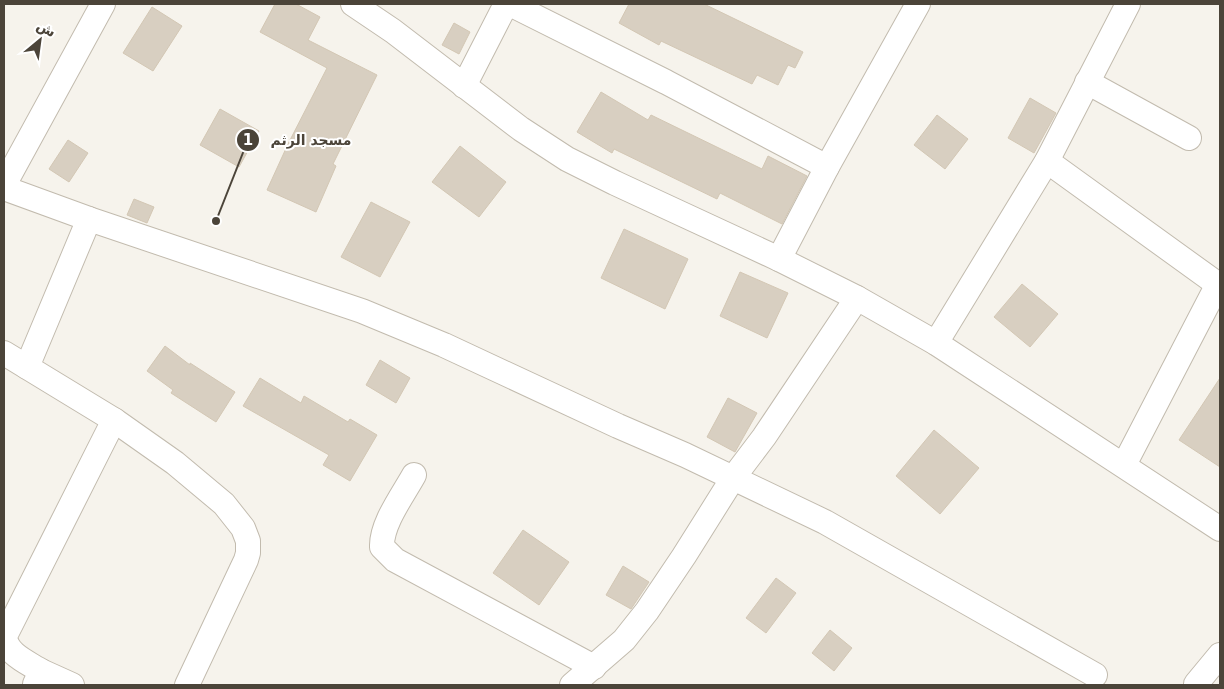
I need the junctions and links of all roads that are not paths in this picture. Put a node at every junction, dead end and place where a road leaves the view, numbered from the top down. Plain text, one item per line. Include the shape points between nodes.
1 (103, 4) edge
2 (353, 4) edge
3 (508, 4) edge
4 (918, 4) edge
5 (1127, 4) edge
6 (1087, 82) junction
7 (464, 86) junction
8 (1189, 138) dead end
9 (1047, 161) junction
10 (827, 167) junction
11 (4, 186) edge
12 (89, 219) junction
13 (779, 259) junction
14 (1219, 285) edge
15 (857, 298) junction
16 (936, 343) junction
17 (4, 353) edge
18 (27, 367) junction
19 (114, 420) junction
20 (1124, 465) junction
21 (414, 475) dead end
22 (734, 478) junction
23 (1220, 528) edge
24 (1220, 655) edge
25 (594, 667) junction
26 (1095, 675) dead end
27 (38, 678) edge
28 (1196, 684) dead end
29 (72, 685) edge
30 (186, 685) edge
31 (572, 685) edge

1 - 11 street
2 - 7 street
3 - 7 street
3 - 10 street
4 - 10 street
5 - 6 street
6 - 8 street
6 - 9 street
7 - 13 street via 521,129 567,158
9 - 14 street
9 - 16 street
10 - 13 street
11 - 12 street
12 - 18 street
12 - 22 street via 362,311 444,345
13 - 15 street
14 - 20 street
15 - 16 street
15 - 22 street
16 - 20 street
17 - 18 street
18 - 19 street
19 - 27 street via 5,636 9,650
19 - 30 street via 175,463 224,504 243,528 248,542 246,560
20 - 23 street
21 - 25 street via 386,525 382,547 395,560
22 - 25 street via 647,611 624,640
22 - 26 street via 825,522
24 - 28 street
25 - 31 street
27 - 29 street

